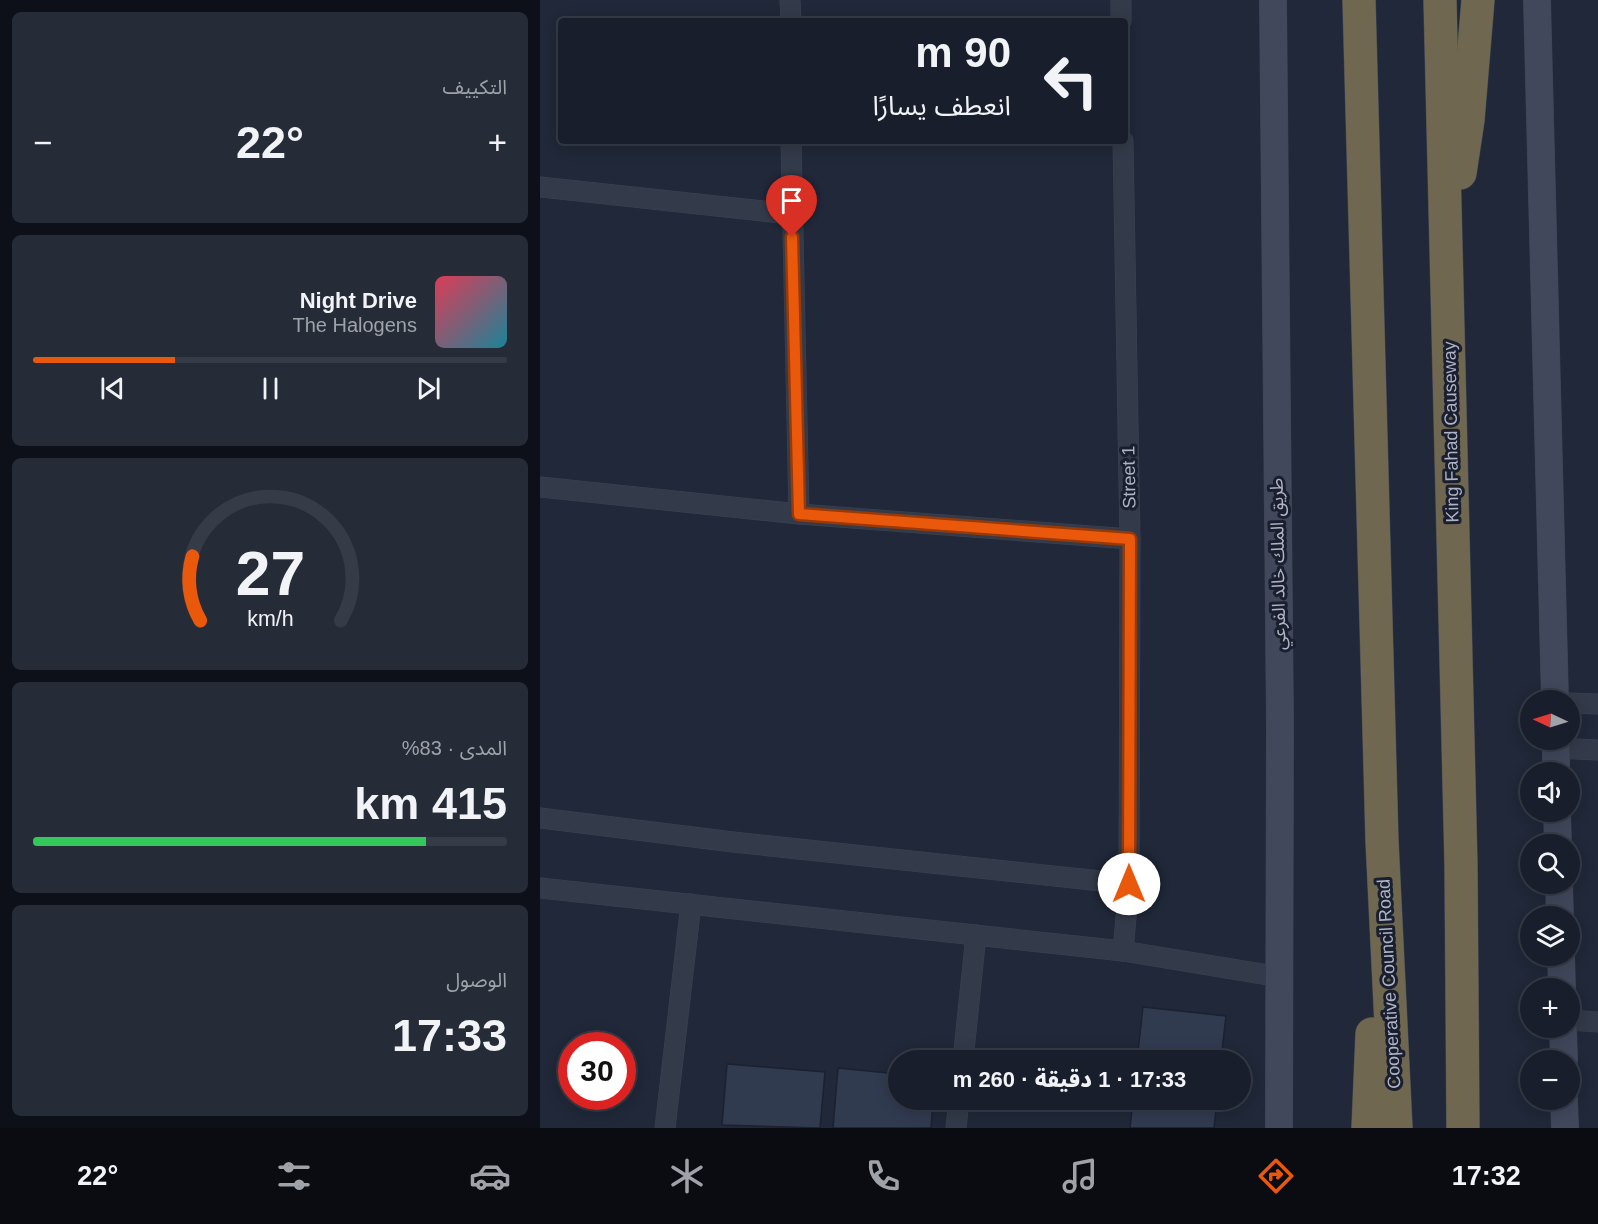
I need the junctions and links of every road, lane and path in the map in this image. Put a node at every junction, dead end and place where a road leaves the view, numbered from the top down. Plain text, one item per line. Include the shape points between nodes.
1 (790, 0) edge
2 (1121, 0) edge
3 (1273, 0) edge
4 (1359, 0) edge
5 (1440, 0) edge
6 (1478, 0) edge
7 (1537, 0) edge
8 (790, 18) edge
9 (1121, 18) edge
10 (791, 144) edge
11 (1123, 144) edge
12 (540, 187) edge
13 (791, 214) junction
14 (1448, 261) junction
15 (540, 487) edge
16 (799, 514) junction
17 (1130, 539) junction
18 (1555, 690) edge
19 (1580, 704) edge
20 (1598, 705) edge
21 (1598, 750) edge
22 (1556, 753) edge
23 (540, 818) edge
24 (1382, 841) junction
25 (1461, 864) junction
26 (1129, 884) junction
27 (540, 888) edge
28 (691, 904) junction
29 (976, 934) junction
30 (1123, 951) junction
31 (1280, 976) junction
32 (1580, 1021) edge
33 (1598, 1022) edge
34 (964, 1050) edge
35 (958, 1110) edge
36 (1564, 1110) edge
37 (665, 1128) edge
38 (956, 1128) edge
39 (1279, 1128) edge
40 (1368, 1128) edge
41 (1396, 1128) edge
42 (1463, 1128) edge
43 (1477, 1128) edge
44 (1565, 1128) edge

1 - 8 street
2 - 9 street
3 - 31 main road, طريق الملك خالد الفرعي
4 - 24 highway
5 - 14 highway, King Fahad Causeway
6 - 14 highway via 1468,120
7 - 18 main road
10 - 13 street
11 - 17 street, Street 1
12 - 13 street
13 - 16 street
14 - 25 highway, King Fahad Causeway
15 - 16 street
16 - 17 street
17 - 26 street, Street 1
19 - 20 street
21 - 22 street
23 - 26 street
24 - 40 highway
24 - 41 highway, Cooperative Council Road
25 - 42 highway
25 - 43 highway
26 - 30 street, Street 1
27 - 28 street
28 - 29 street
28 - 37 street
29 - 30 street
29 - 34 street
30 - 31 street
31 - 39 main road, طريق الملك خالد الفرعي
32 - 33 street
35 - 38 street
36 - 44 main road

